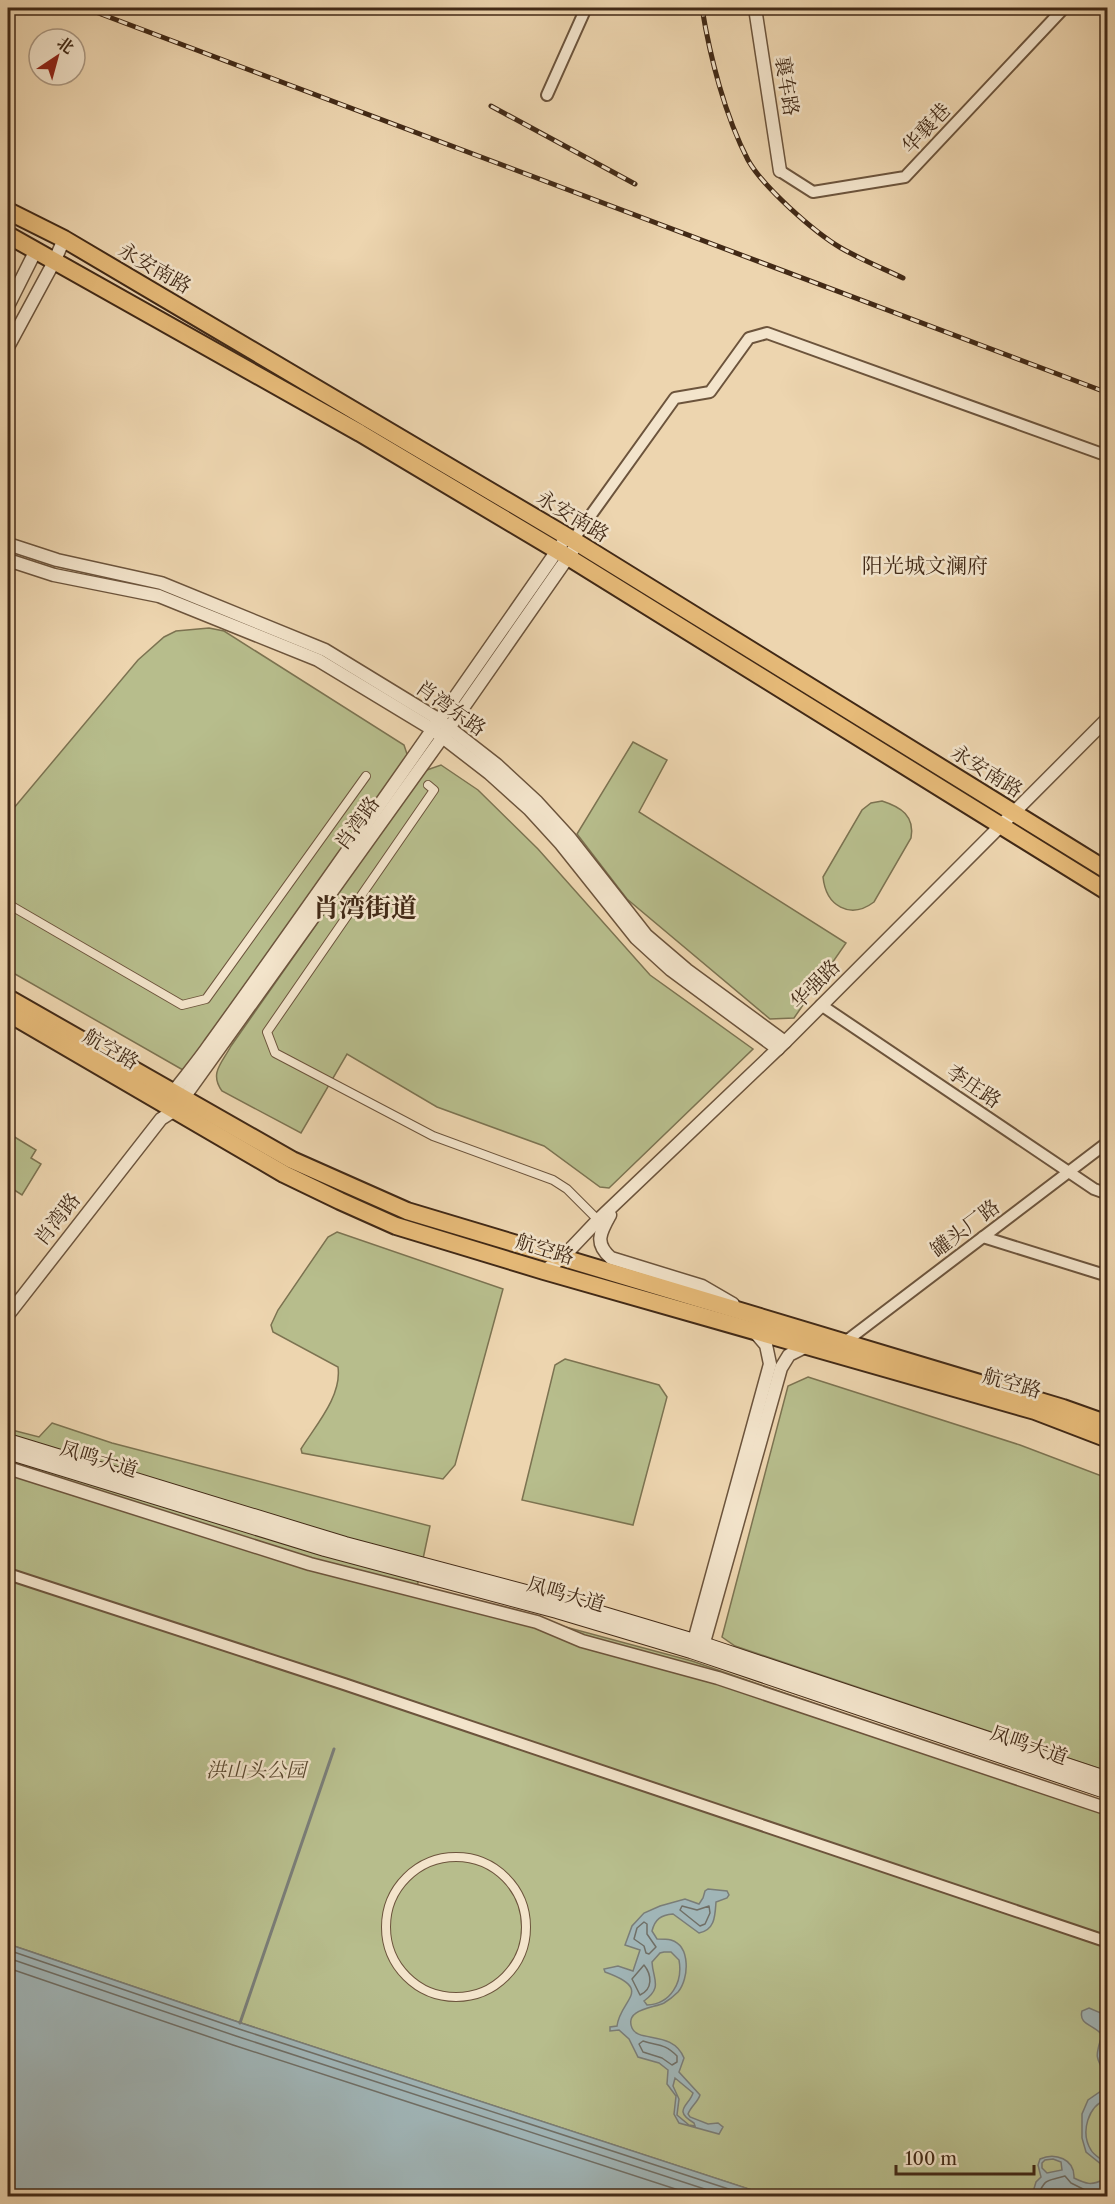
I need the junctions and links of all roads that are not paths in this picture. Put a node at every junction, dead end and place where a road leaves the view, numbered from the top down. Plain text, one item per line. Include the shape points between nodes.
1 (586, 8) edge
2 (755, 8) edge
3 (1064, 8) edge
4 (547, 95) dead end
5 (780, 171) joint
6 (8, 211) edge
7 (8, 235) edge
8 (64, 239) junction
9 (36, 250) junction
10 (55, 260) junction
11 (8, 306) edge
12 (8, 347) edge
13 (1107, 456) edge
14 (573, 540) junction
15 (8, 544) edge
16 (562, 554) junction
17 (8, 560) edge
18 (1107, 718) edge
19 (435, 724) junction
20 (446, 732) junction
21 (366, 776) dead end
22 (428, 785) dead end
23 (1014, 812) junction
24 (1001, 825) junction
25 (1107, 871) edge
26 (1107, 892) edge
27 (8, 904) edge
28 (8, 998) edge
29 (821, 1005) junction
30 (8, 1013) edge
31 (781, 1046) junction
32 (171, 1105) junction
33 (1107, 1142) edge
34 (1068, 1172) junction
35 (1107, 1194) edge
36 (618, 1202) junction
37 (598, 1220) junction
38 (983, 1237) junction
39 (562, 1258) junction
40 (544, 1271) junction
41 (1107, 1275) edge
42 (8, 1315) edge
43 (753, 1323) junction
44 (845, 1342) junction
45 (807, 1346) junction
46 (1107, 1425) edge
47 (8, 1441) edge
48 (8, 1452) edge
49 (8, 1468) edge
50 (365, 1555) junction
51 (8, 1574) edge
52 (698, 1648) junction
53 (1107, 1779) edge
54 (1107, 1792) edge
55 (1107, 1809) edge
56 (1107, 1942) edge
57 (402, 1973) joint

1 - 4 street
2 - 5 street, 襄车路
3 - 5 street, 华襄巷 via 905,177 813,192
6 - 8 main road, 永安南路
7 - 9 main road, 永安南路
8 - 10 street
8 - 14 main road, 永安南路
9 - 10 main road, 永安南路
9 - 11 street
10 - 12 street
10 - 16 main road, 永安南路 via 360,433
13 - 14 street via 767,333 749,338 710,392 675,398
14 - 16 street, 肖湾路
14 - 23 main road, 永安南路
15 - 19 street, 肖湾东路 via 57,560 161,583 325,650
16 - 19 street, 肖湾路
16 - 20 street, 肖湾路
16 - 24 main road, 永安南路
17 - 19 street, 肖湾东路 via 54,575 170,600 318,660
18 - 23 street, 华强路
19 - 20 street, 肖湾东路
19 - 32 street, 肖湾路
20 - 31 street, 肖湾东路 via 529,809 653,954
20 - 32 street, 肖湾路
21 - 27 street via 206,999 182,1005
22 - 37 street via 434,790 267,1032 275,1053 433,1136 554,1180
23 - 24 street, 华强路
23 - 25 main road, 永安南路
24 - 26 main road, 永安南路
24 - 29 street, 华强路
28 - 32 main road, 航空路
29 - 31 street, 华强路
29 - 34 street, 李庄路
30 - 32 main road, 航空路
31 - 36 street, 华强路
32 - 39 main road, 航空路 via 406,1211
32 - 40 main road, 航空路 via 284,1173 396,1226
32 - 42 street, 肖湾路
33 - 34 street, 罐头厂路
34 - 35 street, 李庄路
34 - 38 street, 罐头厂路
36 - 37 street, 华强路
36 - 43 street via 601,1230 603,1251 611,1258 702,1286
37 - 39 street, 华强路
38 - 41 street
38 - 44 street, 罐头厂路
39 - 40 street, 华强路
39 - 43 main road, 航空路
40 - 43 main road, 航空路
43 - 44 main road, 航空路
43 - 45 main road, 航空路
43 - 52 street via 766,1345 770,1364
44 - 46 main road, 航空路
45 - 46 main road, 航空路 via 1035,1411
45 - 52 street via 789,1355 781,1368
47 - 50 main road, 凤鸣大道
48 - 50 main road, 凤鸣大道
49 - 55 street via 310,1564 537,1622 582,1641 718,1678
50 - 52 main road, 凤鸣大道
51 - 56 street
52 - 53 main road, 凤鸣大道
52 - 54 main road, 凤鸣大道
57 - 57 street via 390,1952 385,1928 389,1904 401,1882 419,1866 442,1857 482,1861 501,1872 525,1909 527,1930 523,1952 510,1973 492,1989 469,1997 444,1997 421,1989

